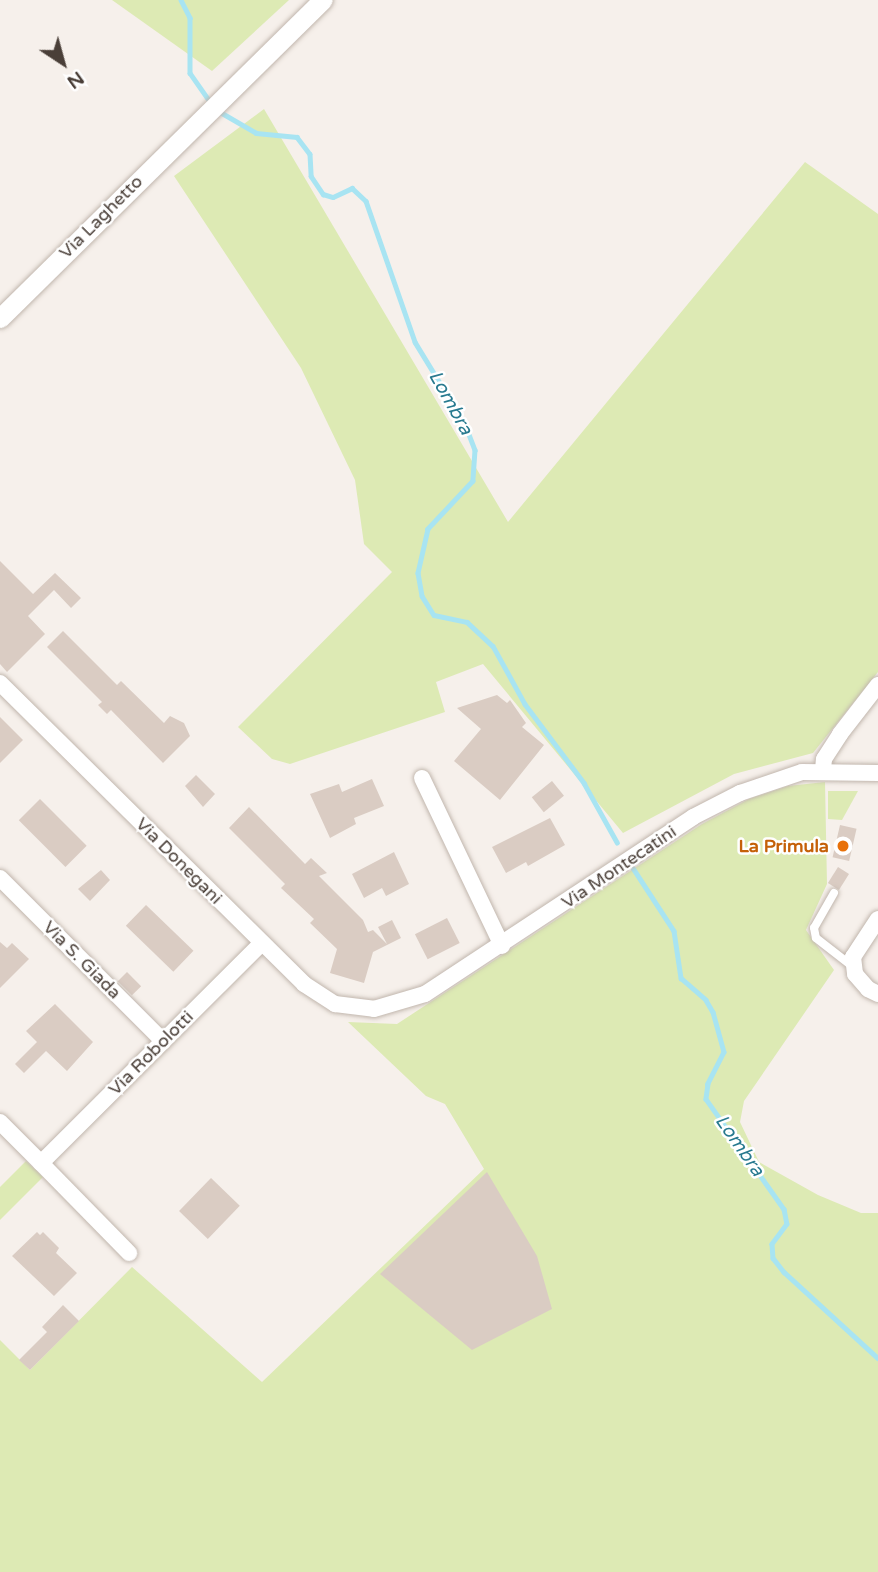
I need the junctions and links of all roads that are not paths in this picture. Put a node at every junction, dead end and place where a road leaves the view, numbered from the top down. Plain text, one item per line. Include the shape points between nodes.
1 (321, 0) edge
2 (0, 318) edge
3 (0, 683) edge
4 (878, 685) edge
5 (823, 770) junction
6 (878, 772) edge
7 (422, 778) dead end
8 (0, 878) edge
9 (834, 893) dead end
10 (878, 919) edge
11 (262, 943) junction
12 (502, 946) junction
13 (854, 968) junction
14 (878, 994) edge
15 (374, 1009) joint
16 (163, 1041) junction
17 (0, 1122) edge
18 (41, 1163) junction
19 (129, 1253) dead end

1 - 2 street, Via Laghetto
3 - 11 street, Via Donegani
4 - 5 street via 840,734
5 - 6 street, Via Montecatini
5 - 12 street, Via Montecatini via 776,779 693,817
7 - 12 street
8 - 16 street, Via S. Giada
9 - 13 lane via 814,928 816,938
10 - 13 street via 853,957
11 - 15 street, Via Donegani via 304,984 335,1004
11 - 16 street, Via Robolotti
12 - 15 street, Via Montecatini via 425,994
13 - 14 street via 860,981
16 - 18 street, Via Robolotti
17 - 18 street
18 - 19 street

